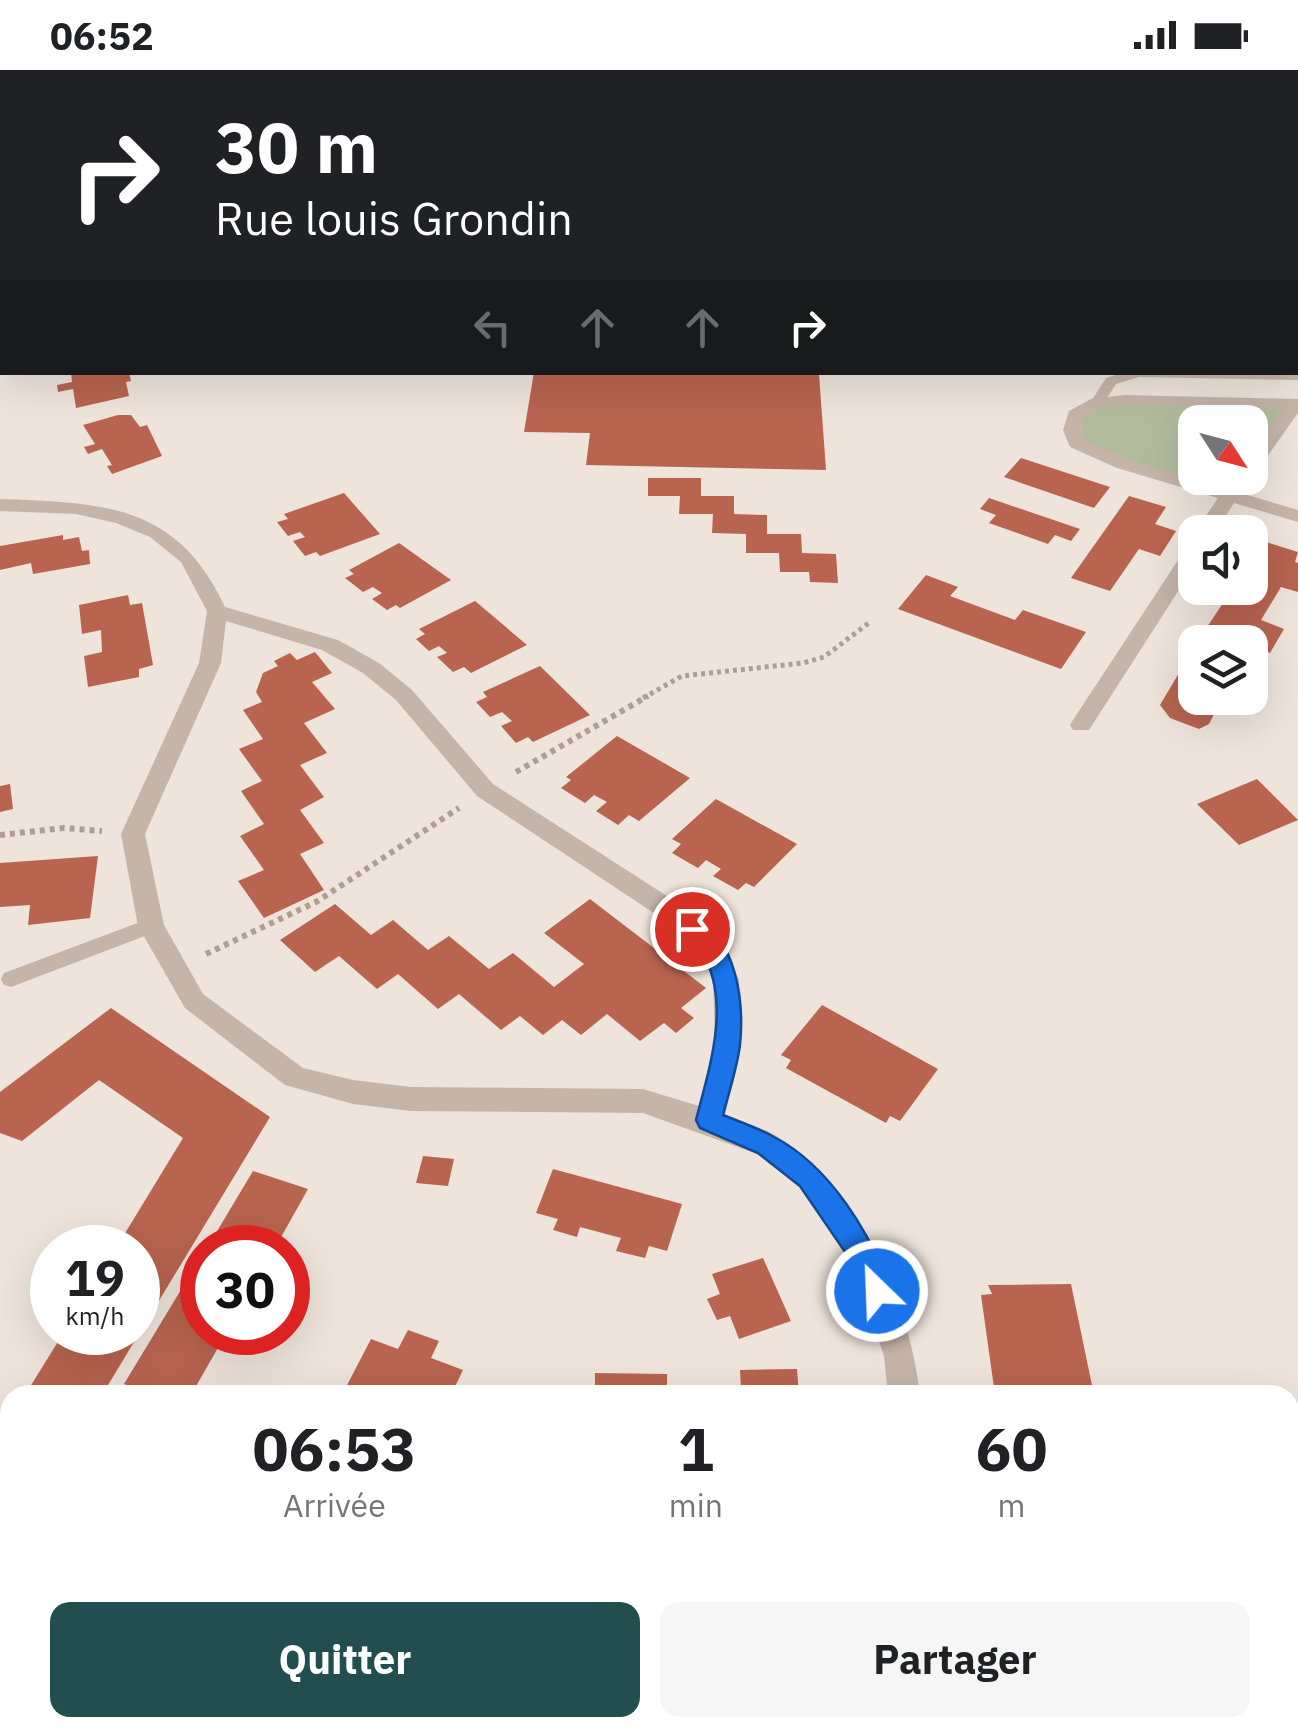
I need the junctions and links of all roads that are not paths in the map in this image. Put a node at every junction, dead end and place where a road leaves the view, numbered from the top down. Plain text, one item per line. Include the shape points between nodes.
1 (1131, 375) edge
2 (1245, 375) edge
3 (1298, 376) edge
4 (1096, 403) junction
5 (1297, 404) edge
6 (1268, 443) edge
7 (1178, 475) edge
8 (1255, 495) edge
9 (0, 506) edge
10 (1298, 516) edge
11 (1178, 575) edge
12 (217, 611) junction
13 (1081, 725) dead end
14 (151, 926) junction
15 (11, 979) dead end
16 (709, 1120) junction
17 (903, 1385) edge

1 - 4 lane via 1112,380
2 - 3 lane
4 - 5 street
4 - 7 street via 1076,415 1077,443 1124,464
5 - 6 street
8 - 10 street
9 - 12 street via 76,508 157,534 188,558
11 - 13 street
12 - 14 street via 210,662 133,834
12 - 16 street via 330,645 371,668 404,695 485,790 710,944 726,980 728,1045
14 - 15 lane
14 - 16 street via 194,1001 295,1077 412,1099 643,1101
16 - 17 street via 767,1146 809,1178 866,1259 900,1356

